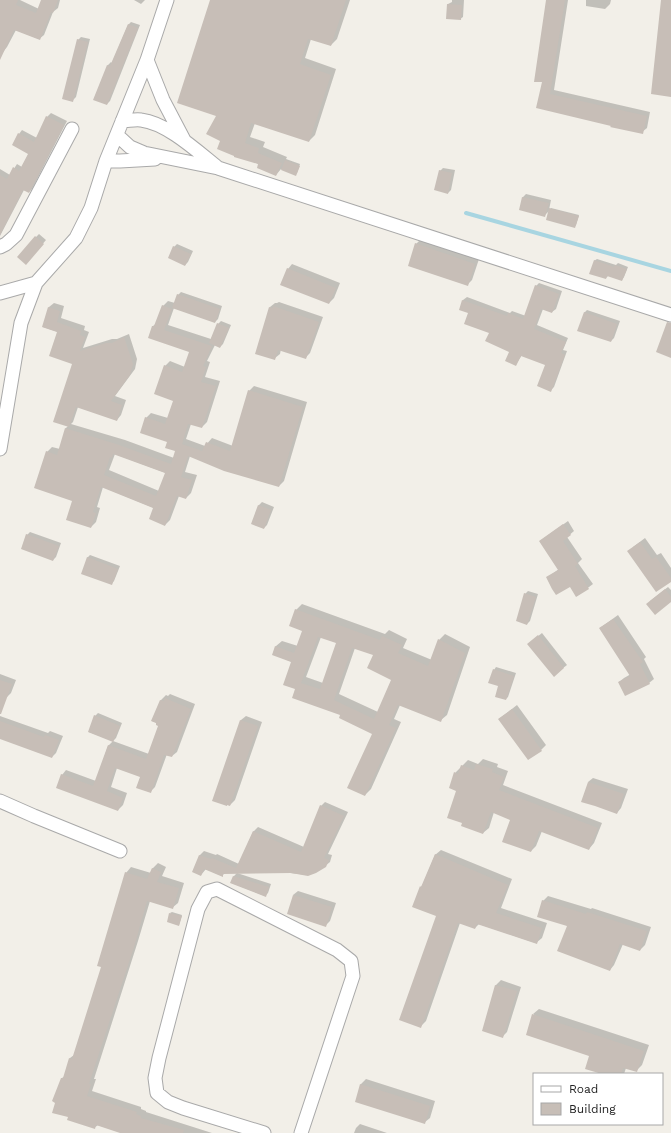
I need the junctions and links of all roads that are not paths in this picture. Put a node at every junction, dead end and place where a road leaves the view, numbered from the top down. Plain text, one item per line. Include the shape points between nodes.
1 (167, 0) edge
2 (147, 60) junction
3 (122, 121) junction
4 (72, 129) dead end
5 (116, 135) junction
6 (184, 140) junction
7 (168, 158) junction
8 (106, 161) junction
9 (218, 168) junction
10 (0, 247) edge
11 (36, 283) junction
12 (0, 293) edge
13 (671, 315) edge
14 (0, 449) edge
15 (0, 800) edge
16 (120, 851) dead end
17 (264, 1133) edge
18 (301, 1133) edge

1 - 2 street
2 - 3 street
2 - 6 street via 163,100
3 - 5 street
3 - 6 street via 141,120
4 - 10 street via 16,235
5 - 7 street via 130,147
5 - 8 street
6 - 9 street
7 - 8 street
7 - 9 street
8 - 11 street via 91,208 76,238
9 - 13 street
11 - 12 street
11 - 14 street via 21,323
15 - 16 street
17 - 18 street via 183,1108 168,1102 157,1093 155,1078 159,1058 198,909 207,892 217,889 337,950 351,961 353,976

